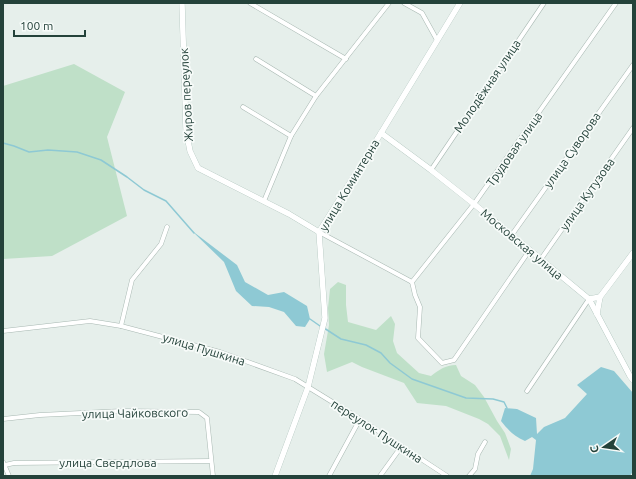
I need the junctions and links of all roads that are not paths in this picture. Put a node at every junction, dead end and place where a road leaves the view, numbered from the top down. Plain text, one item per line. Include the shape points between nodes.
1 (182, 3) edge
2 (250, 3) edge
3 (389, 3) edge
4 (404, 3) edge
5 (460, 3) edge
6 (544, 3) edge
7 (616, 3) edge
8 (437, 40) junction
9 (256, 59) dead end
10 (346, 59) junction
11 (633, 64) edge
12 (316, 96) junction
13 (242, 107) dead end
14 (633, 128) edge
15 (381, 133) junction
16 (291, 136) junction
17 (431, 170) junction
18 (264, 201) junction
19 (474, 204) junction
20 (167, 227) dead end
21 (319, 232) junction
22 (511, 236) junction
23 (529, 251) junction
24 (633, 253) edge
25 (541, 259) junction
26 (412, 282) junction
27 (600, 297) junction
28 (589, 299) junction
29 (597, 314) junction
30 (121, 326) junction
31 (3, 331) edge
32 (633, 380) edge
33 (308, 387) junction
34 (527, 391) dead end
35 (3, 419) edge
36 (360, 419) junction
37 (484, 442) dead end
38 (401, 447) junction
39 (211, 461) junction
40 (4, 464) edge
41 (9, 476) edge
42 (213, 476) edge
43 (275, 476) edge
44 (328, 476) edge
45 (380, 476) edge
46 (447, 476) edge
47 (469, 476) edge

1 - 18 street, Жиров переулок via 186,130 190,151 198,168
2 - 10 street
3 - 10 street
4 - 8 street via 422,13
5 - 8 street, улица Коминтерна
6 - 17 street, Молодёжная улица
7 - 19 street, Трудовая улица
8 - 15 street, улица Коминтерна
9 - 12 street
10 - 12 street
11 - 22 street, улица Суворова
12 - 16 street
13 - 16 street
14 - 25 street, улица Кутузова
15 - 17 street, Московская улица
15 - 21 street, улица Коминтерна
16 - 18 street
17 - 19 street, Московская улица
18 - 21 street, Жиров переулок
19 - 22 street, Московская улица
19 - 26 street, Трудовая улица
20 - 30 street via 161,244 132,280
21 - 26 street
21 - 33 street, улица Коминтерна via 325,318
22 - 23 street, Московская улица
23 - 25 street, Московская улица
23 - 26 street via 454,360 442,363 418,338 420,307
24 - 27 street
25 - 28 street, Московская улица
27 - 28 street
27 - 29 street
28 - 29 street, Московская улица
28 - 34 street
29 - 32 street, Московская улица
30 - 31 street, улица Пушкина via 90,321
30 - 33 street, улица Пушкина via 220,352 295,379
33 - 36 street, переулок Пушкина
33 - 43 street
35 - 39 street, улица Чайковского via 122,411 199,412 207,418
36 - 38 street, переулок Пушкина
36 - 44 street
37 - 47 street via 478,454 476,469
38 - 45 street
38 - 46 street, переулок Пушкина
39 - 40 street, улица Свердлова
39 - 42 street, улица Чайковского
40 - 41 street

